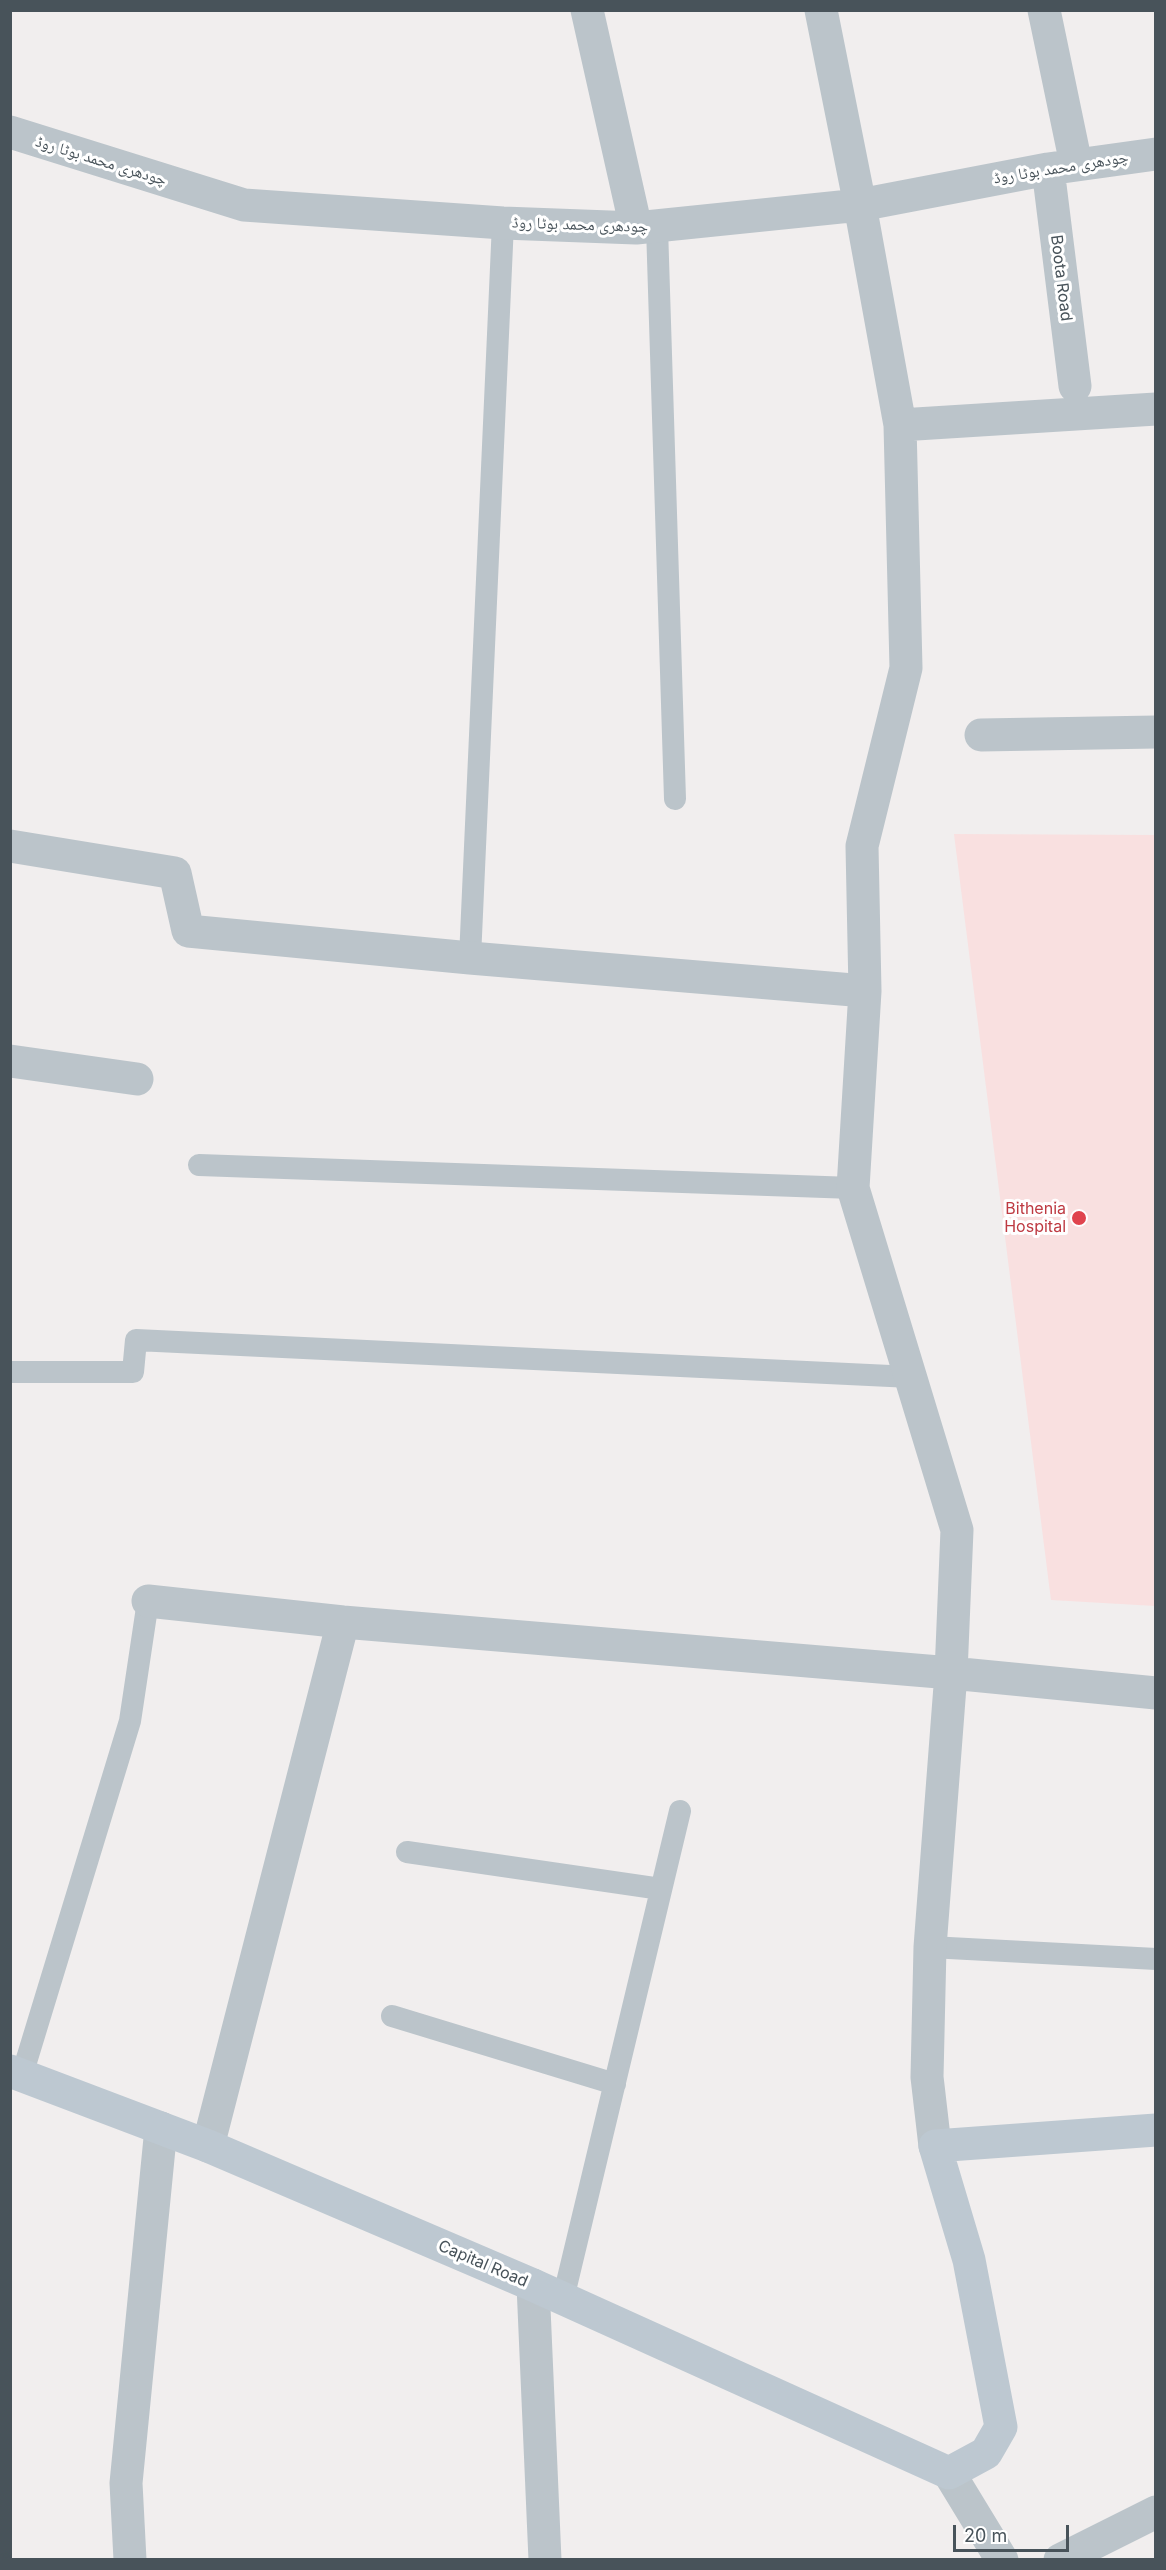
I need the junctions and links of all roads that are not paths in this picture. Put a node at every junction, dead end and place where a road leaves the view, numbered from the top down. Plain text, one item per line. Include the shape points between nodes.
1 (587, 10) edge
2 (821, 10) edge
3 (1044, 10) edge
4 (10, 132) edge
5 (1155, 154) edge
6 (1062, 166) junction
7 (860, 205) junction
8 (503, 223) junction
9 (646, 228) junction
10 (1075, 387) dead end
11 (1155, 408) edge
12 (900, 425) junction
13 (1155, 732) edge
14 (981, 735) dead end
15 (675, 799) dead end
16 (10, 846) edge
17 (470, 958) junction
18 (865, 991) junction
19 (10, 1061) edge
20 (137, 1079) dead end
21 (199, 1165) dead end
22 (853, 1188) junction
23 (10, 1372) edge
24 (910, 1377) junction
25 (148, 1601) joint
26 (343, 1622) junction
27 (951, 1673) junction
28 (1155, 1693) edge
29 (680, 1811) dead end
30 (407, 1852) dead end
31 (661, 1889) junction
32 (930, 1947) junction
33 (1155, 1959) edge
34 (392, 2016) dead end
35 (16, 2073) edge
36 (615, 2084) junction
37 (161, 2128) junction
38 (1155, 2130) edge
39 (208, 2146) junction
40 (935, 2146) junction
41 (533, 2285) junction
42 (563, 2299) junction
43 (949, 2472) junction
44 (1155, 2512) edge
45 (130, 2559) edge
46 (545, 2559) edge
47 (1002, 2559) edge
48 (1060, 2559) edge

1 - 9 street
2 - 7 street
3 - 6 street, Boota Road
4 - 8 street, چودھری محمد بوٹا روڈ via 244,205
5 - 6 street, چودھری محمد بوٹا روڈ
6 - 7 street, چودھری محمد بوٹا روڈ
6 - 10 street, Boota Road
7 - 9 street, چودھری محمد بوٹا روڈ
7 - 12 street
8 - 9 street, چودھری محمد بوٹا روڈ
8 - 17 lane
9 - 15 lane
11 - 12 street
12 - 18 street via 906,668 862,846
13 - 14 street
16 - 17 street via 175,873 188,930
17 - 18 street
18 - 22 street
19 - 20 street
21 - 22 lane
22 - 24 street
23 - 24 lane via 134,1372 136,1340
24 - 27 street via 957,1530
25 - 26 street
25 - 35 lane via 130,1721
26 - 27 street
26 - 39 street
27 - 28 street
27 - 32 street
29 - 31 lane
30 - 31 lane
31 - 36 lane
32 - 33 lane
32 - 40 street via 927,2077
34 - 36 lane
35 - 37 street, Capital Road
36 - 42 lane
37 - 39 street, Capital Road
37 - 45 street via 126,2483
38 - 40 street
39 - 41 street, Capital Road
40 - 43 street via 969,2260 1001,2427 986,2453
41 - 42 street, Capital Road
41 - 46 street
42 - 43 street, Capital Road
43 - 47 street
44 - 48 street

